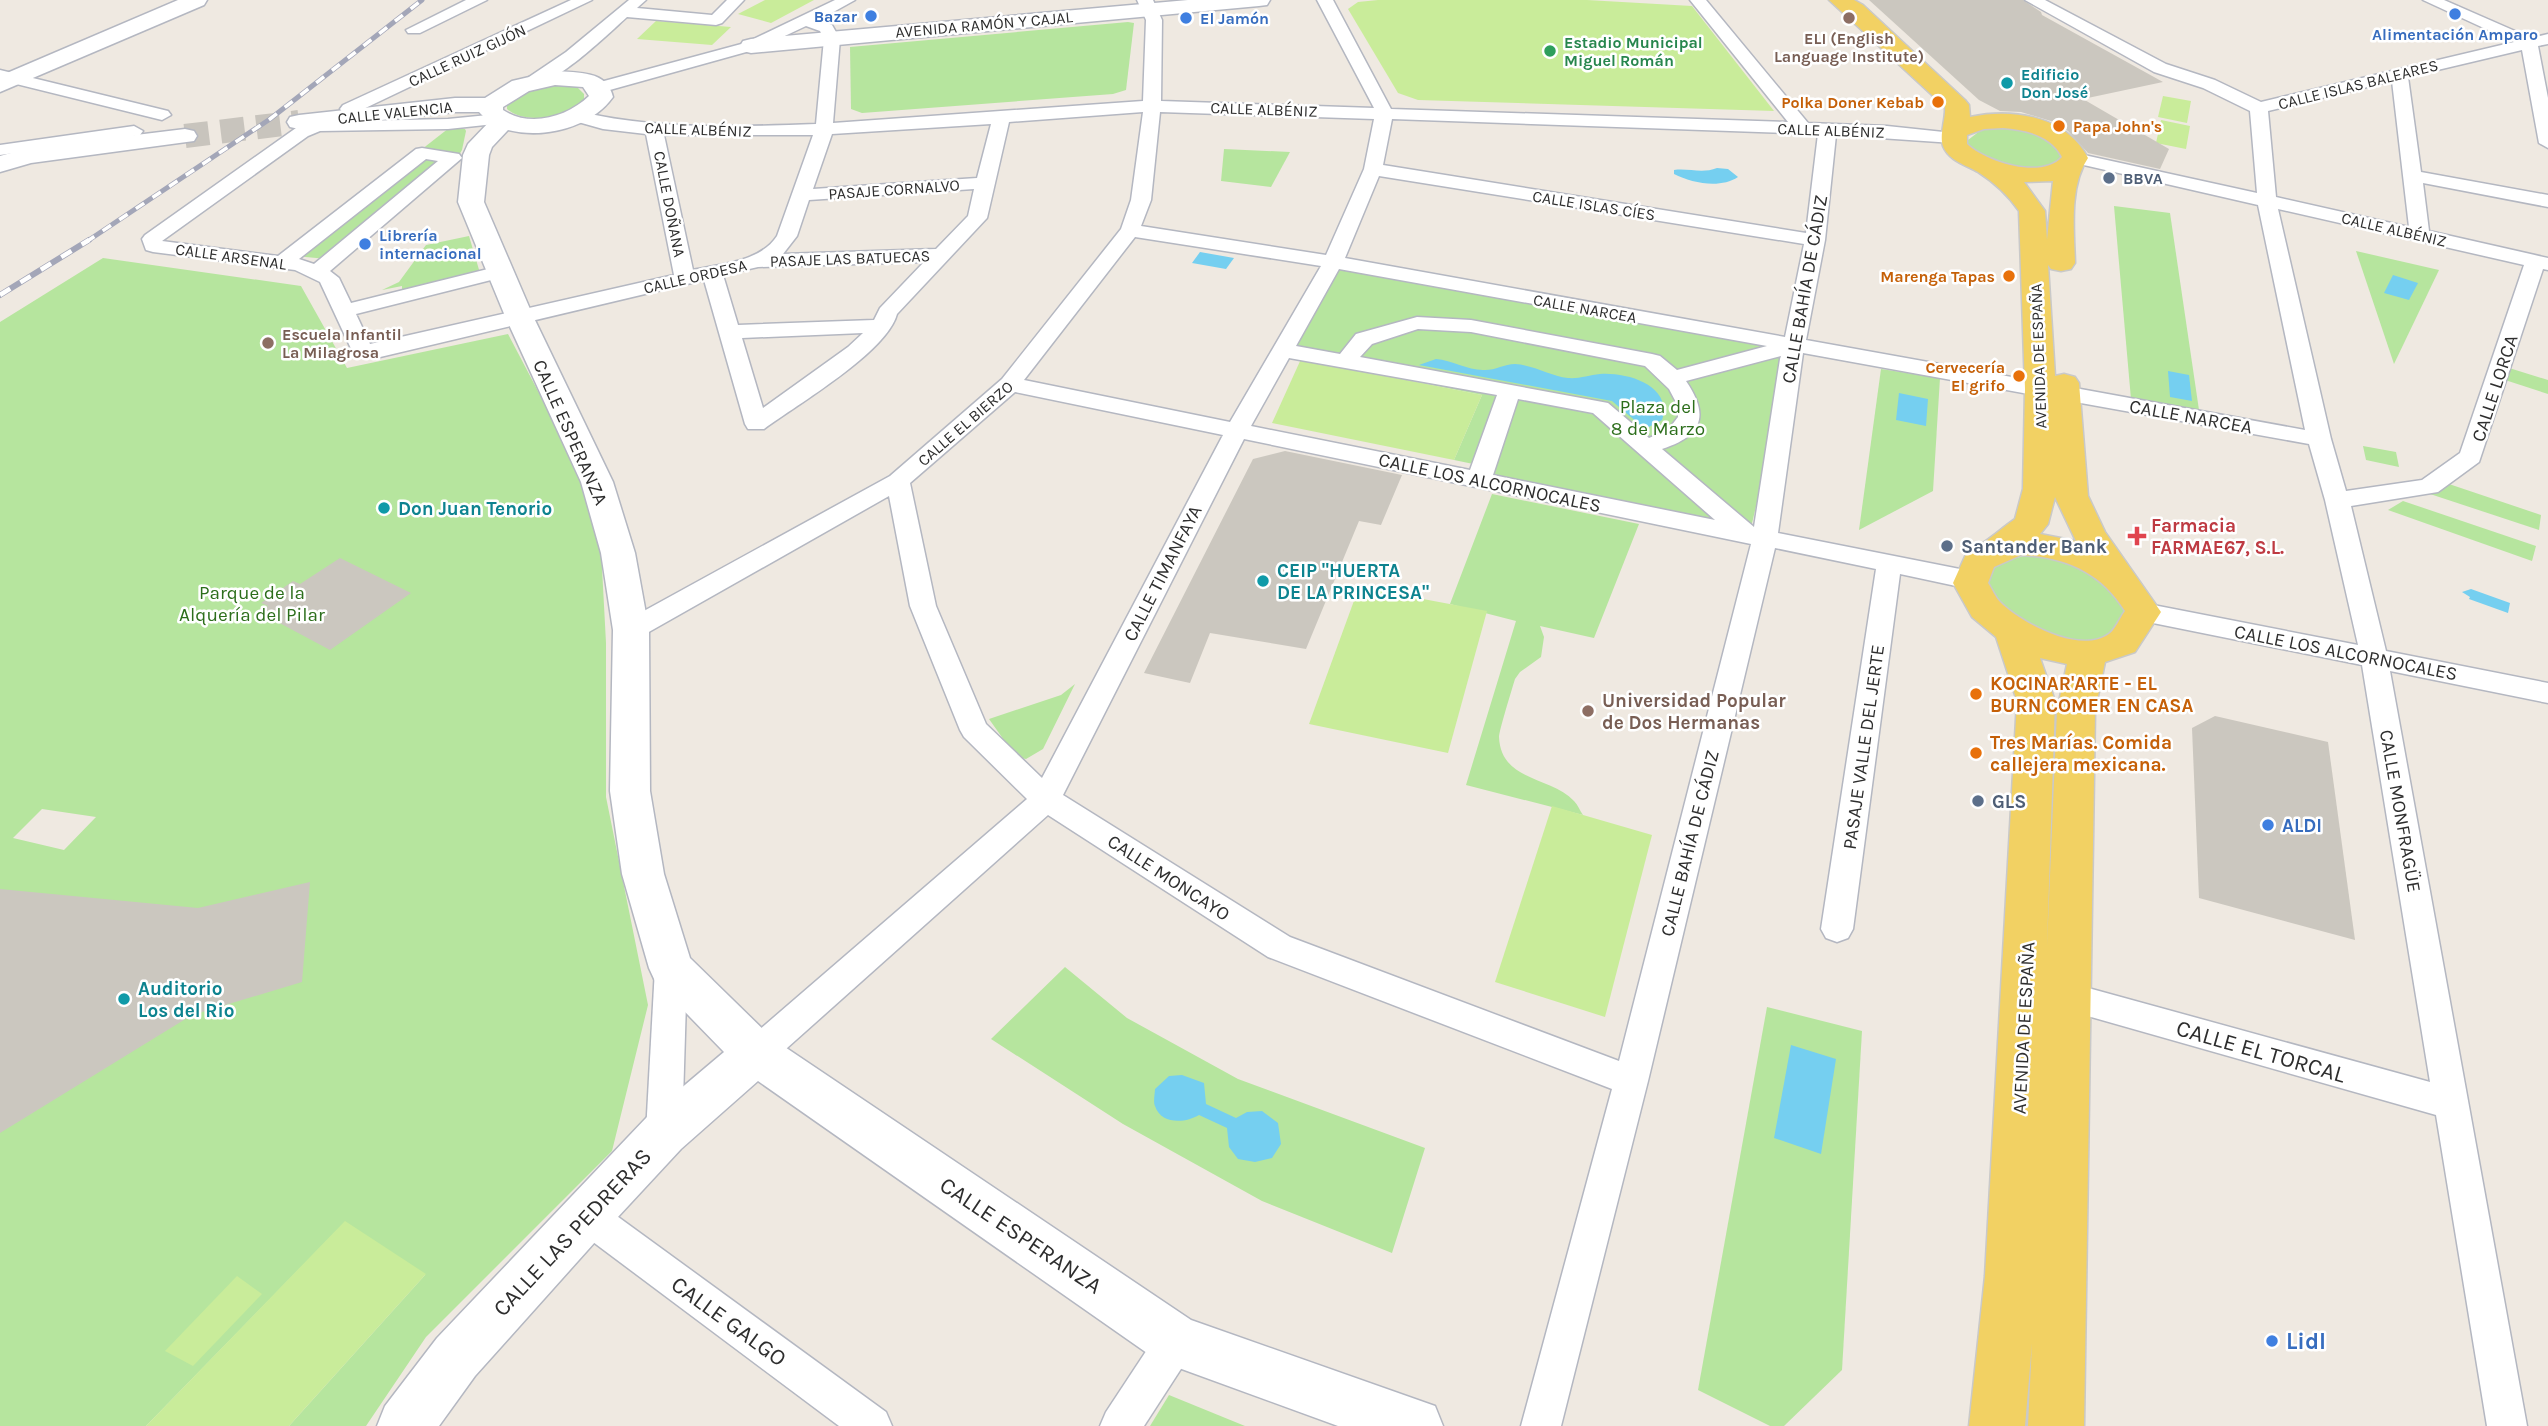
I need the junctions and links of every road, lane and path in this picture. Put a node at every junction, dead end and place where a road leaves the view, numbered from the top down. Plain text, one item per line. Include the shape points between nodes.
1 (196, 0) edge
2 (479, 0) edge
3 (584, 0) edge
4 (638, 0) edge
5 (736, 0) edge
6 (846, 0) edge
7 (1259, 0) edge
8 (1325, 0) edge
9 (1698, 0) edge
10 (1840, 0) edge
11 (1859, 0) edge
12 (2033, 0) edge
13 (2432, 0) edge
14 (1148, 5) edge
15 (624, 12) junction
16 (806, 20) junction
17 (414, 30) dead end
18 (871, 34) junction
19 (832, 39) junction
20 (2548, 39) edge
21 (2529, 43) junction
22 (751, 46) junction
23 (572, 67) junction
24 (2399, 73) junction
25 (5, 80) edge
26 (599, 88) junction
27 (1152, 106) junction
28 (2259, 108) junction
29 (349, 109) dead end
30 (1384, 113) junction
31 (162, 115) tunnel mouth
32 (498, 115) junction
33 (2546, 115) edge
34 (577, 116) junction
35 (1001, 117) junction
36 (299, 122) tunnel mouth
37 (2025, 124) junction
38 (654, 129) junction
39 (824, 130) junction
40 (1816, 130) junction
41 (134, 131) dead end
42 (1954, 135) junction
43 (185, 136) tunnel mouth
44 (2548, 143) edge
45 (0, 150) edge
46 (0, 163) edge
47 (2072, 163) junction
48 (1986, 167) junction
49 (1373, 169) junction
50 (2414, 176) junction
51 (986, 183) junction
52 (802, 195) junction
53 (2267, 201) junction
54 (2548, 201) edge
55 (1130, 230) junction
56 (2420, 235) junction
57 (1815, 240) junction
58 (942, 255) junction
59 (758, 261) junction
60 (1333, 262) junction
61 (282, 263) junction
62 (2542, 263) edge
63 (500, 272) junction
64 (316, 273) junction
65 (712, 273) junction
66 (685, 279) junction
67 (1486, 290) junction
68 (344, 311) junction
69 (519, 316) junction
70 (1632, 316) junction
71 (883, 326) junction
72 (1471, 326) junction
73 (728, 332) junction
74 (1794, 346) junction
75 (1282, 350) junction
76 (1620, 355) junction
77 (1345, 361) junction
78 (1674, 378) junction
79 (1010, 384) junction
80 (1510, 391) junction
81 (2052, 391) junction
82 (1236, 430) junction
83 (2319, 439) junction
84 (1645, 447) junction
85 (1479, 480) junction
86 (898, 481) junction
87 (2337, 500) junction
88 (1757, 537) junction
89 (1996, 548) junction
90 (1889, 565) junction
91 (2113, 572) junction
92 (1970, 580) junction
93 (2143, 612) junction
94 (631, 630) junction
95 (2013, 634) junction
96 (2088, 653) junction
97 (2374, 656) junction
98 (2548, 693) edge
99 (1046, 799) junction
100 (1837, 929) dead end
101 (671, 968) junction
102 (2070, 997) junction
103 (756, 1055) junction
104 (1631, 1081) junction
105 (2452, 1104) junction
106 (664, 1133) junction
107 (586, 1215) junction
108 (1176, 1341) junction
109 (405, 1426) edge
110 (872, 1426) edge
111 (1119, 1426) edge
112 (1415, 1426) edge
113 (1541, 1426) edge
114 (1997, 1426) edge
115 (2056, 1426) edge
116 (2507, 1426) edge

1 - 25 street
2 - 17 street
3 - 29 street, CALLE RUIZ GIJÓN
4 - 15 street
5 - 15 street via 716,20
6 - 16 street
6 - 18 street via 830,19 843,30
7 - 14 street, AVENIDA RAMÓN Y CAJAL
8 - 30 street
9 - 40 street
10 - 42 main road via 1957,105 1960,119
11 - 37 main road via 1976,104
12 - 28 street via 2160,68 2209,84
13 - 21 street
14 - 18 street, AVENIDA RAMÓN Y CAJAL
14 - 27 street, CALLE EL BIERZO via 1154,20
15 - 23 street
16 - 19 street via 827,28
16 - 22 street
18 - 19 street, AVENIDA RAMÓN Y CAJAL
19 - 22 street, AVENIDA RAMÓN Y CAJAL
19 - 39 street, CALLE ORDESA
20 - 21 street, CALLE ISLAS BALEARES
21 - 24 street, CALLE ISLAS BALEARES
21 - 33 street
22 - 26 street
23 - 26 street
23 - 32 street, CALLE ESPERANZA via 505,92
24 - 28 street, CALLE ISLAS BALEARES
24 - 50 street
25 - 31 street
26 - 34 street via 601,97
27 - 30 street, CALLE ALBÉNIZ
27 - 35 street, CALLE ALBÉNIZ
27 - 55 street, CALLE EL BIERZO via 1141,200
28 - 53 street, CALLE ISLAS BALEARES
30 - 40 street, CALLE ALBÉNIZ
30 - 49 street, CALLE TIMANFAYA
32 - 34 street, CALLE VALENCIA via 539,125
32 - 36 street, CALLE VALENCIA via 455,105
32 - 61 street, CALLE ARSENAL via 448,124 318,126 302,132 152,239 153,246
32 - 63 street, CALLE ESPERANZA via 476,155 471,202
33 - 44 street
34 - 38 street, CALLE ALBÉNIZ via 603,124
35 - 39 street, CALLE ALBÉNIZ
35 - 51 street
37 - 42 main road via 1983,121 1963,126
37 - 47 main road via 2067,142
38 - 39 street, CALLE ALBÉNIZ
38 - 66 street, CALLE DOÑANA
39 - 52 street, CALLE ORDESA
40 - 42 street, CALLE ALBÉNIZ
40 - 57 street, CALLE BAHÍA DE CÁDIZ
41 - 45 street
42 - 48 main road, AVENIDA DE ESPAÑA via 1961,153
43 - 46 street
47 - 48 main road via 2043,175
47 - 53 street, CALLE ALBÉNIZ
47 - 81 main road, AVENIDA DE ESPAÑA via 2059,214
48 - 81 main road, AVENIDA DE ESPAÑA via 2017,189 2032,211
49 - 57 street, CALLE ISLAS CÍES
49 - 60 street, CALLE TIMANFAYA
50 - 54 street
50 - 56 street
51 - 52 street, PASAJE CORNALVO
51 - 58 street via 977,218
52 - 59 street, CALLE ORDESA via 779,248
53 - 56 street, CALLE ALBÉNIZ
53 - 83 street, CALLE MONFRAGÜE
55 - 60 street, CALLE NARCEA
55 - 79 street, CALLE EL BIERZO
56 - 62 street, CALLE ALBÉNIZ
57 - 74 street, CALLE BAHÍA DE CÁDIZ
58 - 59 street, PASAJE LAS BATUECAS
58 - 71 street via 887,312
59 - 65 street, CALLE ORDESA
60 - 67 street, CALLE NARCEA
60 - 75 street, CALLE TIMANFAYA
61 - 64 street, CALLE ARSENAL
61 - 64 street via 422,153 453,158
62 - 87 street, CALLE LORCA via 2471,457 2429,487
63 - 68 street
63 - 69 street, CALLE ESPERANZA
64 - 68 street via 329,278
65 - 66 street, CALLE ORDESA
65 - 73 street
66 - 69 street, CALLE ORDESA
67 - 70 street, CALLE NARCEA
67 - 72 street
68 - 69 street via 362,350 376,351
69 - 94 street, CALLE ESPERANZA via 597,482 618,553
70 - 74 street, CALLE NARCEA
70 - 76 street
71 - 73 street
71 - 73 street via 856,352 756,424
72 - 76 street
72 - 77 street via 1417,323 1364,339
74 - 78 street
74 - 81 street, CALLE NARCEA
74 - 88 street, CALLE BAHÍA DE CÁDIZ
75 - 77 street
75 - 82 street, CALLE TIMANFAYA
76 - 78 street via 1652,361
77 - 80 street
78 - 84 street via 1687,400 1687,426 1677,435
79 - 82 street, CALLE LOS ALCORNOCALES
79 - 86 street, CALLE EL BIERZO
80 - 84 street via 1600,408
80 - 85 street
81 - 83 street, CALLE NARCEA
81 - 89 main road, AVENIDA DE ESPAÑA via 2031,524
81 - 91 main road, AVENIDA DE ESPAÑA via 2071,496
82 - 85 street, CALLE LOS ALCORNOCALES
82 - 99 street, CALLE TIMANFAYA
83 - 87 street, CALLE MONFRAGÜE
84 - 88 street
85 - 88 street, CALLE LOS ALCORNOCALES
86 - 94 street, CALLE EL BIERZO
86 - 99 street, CALLE MONCAYO via 923,606 974,730
87 - 97 street, CALLE MONFRAGÜE
88 - 90 street, CALLE LOS ALCORNOCALES
88 - 104 street, CALLE BAHÍA DE CÁDIZ
89 - 91 main road via 2053,546 2090,558
89 - 92 main road via 1973,566
90 - 92 street, CALLE LOS ALCORNOCALES
90 - 100 street, PASAJE VALLE DEL JERTE
91 - 93 main road via 2131,589
92 - 95 main road via 1975,598 1990,617
93 - 96 main road via 2138,630 2120,646
93 - 97 street, CALLE LOS ALCORNOCALES
94 - 101 street, CALLE ESPERANZA via 629,791 643,874
95 - 96 main road via 2050,648
95 - 114 main road, AVENIDA DE ESPAÑA via 2036,701 2011,1276
96 - 102 main road via 2076,711
97 - 98 street, CALLE LOS ALCORNOCALES
97 - 105 street, CALLE MONFRAGÜE
99 - 103 street, CALLE TIMANFAYA
99 - 104 street, CALLE MONCAYO via 1279,947
101 - 103 street, CALLE ESPERANZA
101 - 106 street, CALLE ESPERANZA
102 - 105 street, CALLE EL TORCAL
102 - 115 main road
103 - 106 street, CALLE LAS PEDRERAS
103 - 108 street, CALLE ESPERANZA
104 - 113 street, CALLE BAHÍA DE CÁDIZ
105 - 116 street, CALLE MONFRAGÜE
106 - 107 street, CALLE LAS PEDRERAS
107 - 109 street, CALLE LAS PEDRERAS via 456,1357
107 - 110 street, CALLE GALGO
108 - 111 street
108 - 112 street, CALLE ESPERANZA

